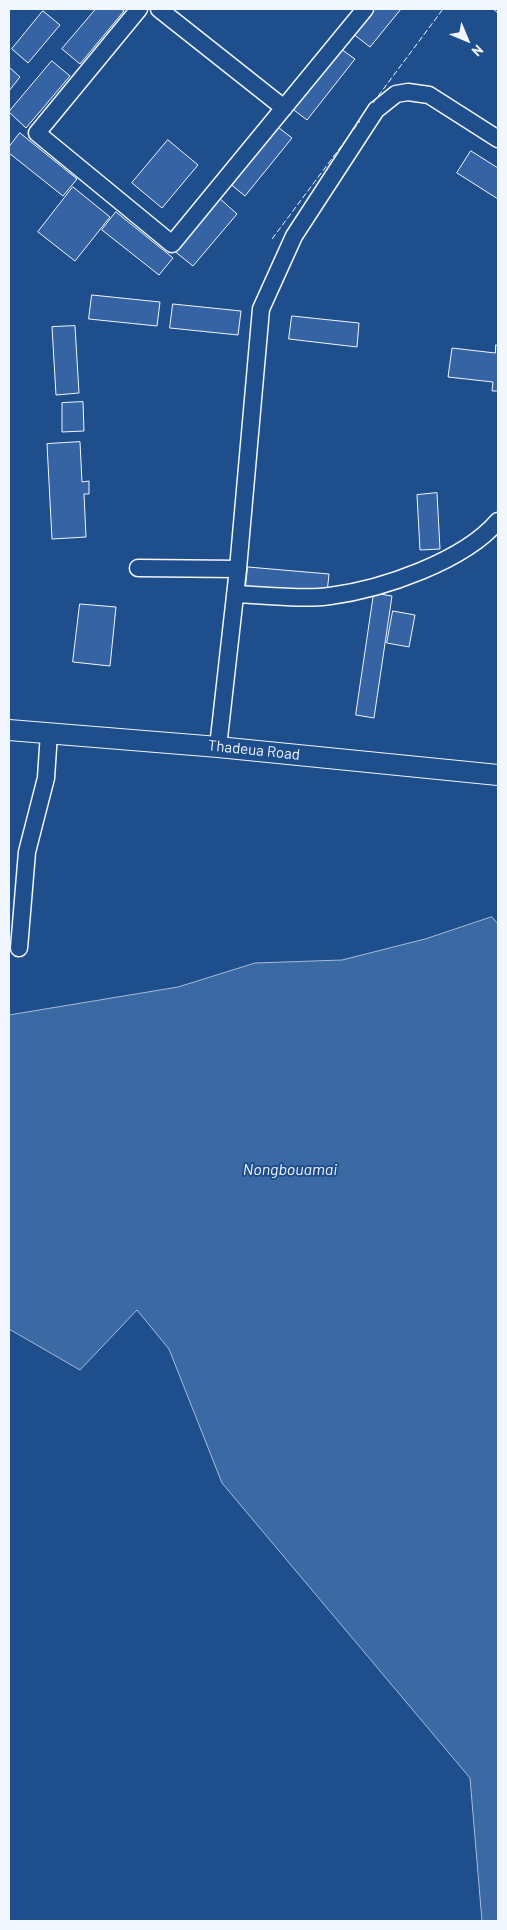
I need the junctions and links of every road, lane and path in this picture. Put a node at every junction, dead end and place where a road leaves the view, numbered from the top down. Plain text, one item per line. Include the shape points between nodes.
1 (139, 9) edge
2 (159, 9) edge
3 (365, 9) edge
4 (284, 108) junction
5 (498, 139) edge
6 (498, 521) edge
7 (138, 568) dead end
8 (238, 568) junction
9 (235, 594) junction
10 (9, 730) edge
11 (48, 733) junction
12 (218, 747) junction
13 (498, 775) edge
14 (19, 948) dead end

1 - 4 street via 37,133 172,244
2 - 4 street
3 - 4 street
5 - 8 street via 428,95 396,94 376,110 294,236 261,309
6 - 9 street via 466,550 379,586 329,596
7 - 8 street
8 - 9 street
9 - 12 street
10 - 11 main road, Thadeua Road
11 - 12 main road, Thadeua Road
11 - 14 street via 46,778 27,852
12 - 13 main road, Thadeua Road

